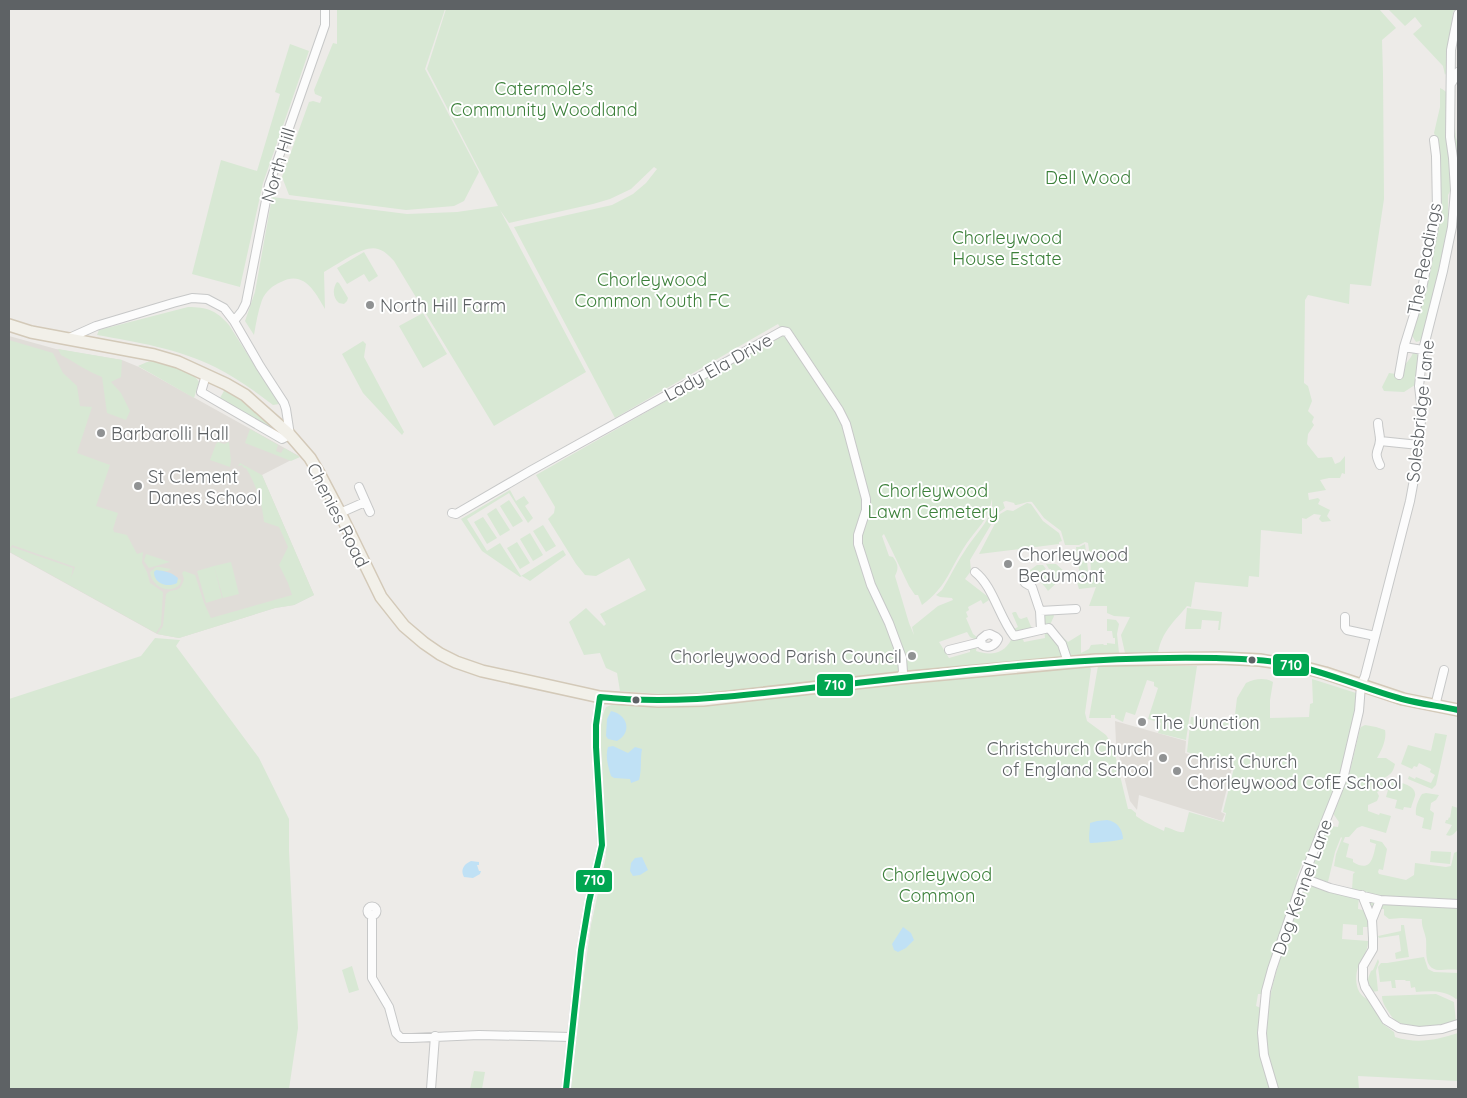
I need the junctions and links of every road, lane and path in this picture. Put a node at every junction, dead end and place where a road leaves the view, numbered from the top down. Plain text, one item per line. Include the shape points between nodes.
1 (325, 9) edge
2 (1458, 14) edge
3 (1458, 72) edge
4 (1451, 84) junction
5 (1434, 140) dead end
6 (1458, 152) edge
7 (1453, 158) junction
8 (1409, 304) dead end
9 (1418, 307) junction
10 (234, 321) junction
11 (9, 325) edge
12 (67, 339) junction
13 (1404, 347) junction
14 (1424, 350) junction
15 (1398, 370) dead end
16 (206, 375) junction
17 (1378, 422) dead end
18 (290, 435) junction
19 (1380, 441) junction
20 (1419, 445) junction
21 (1380, 465) dead end
22 (359, 487) dead end
23 (365, 502) junction
24 (370, 512) dead end
25 (340, 513) junction
26 (452, 513) dead end
27 (975, 572) dead end
28 (1025, 583) dead end
29 (1076, 609) dead end
30 (1040, 611) junction
31 (1345, 617) dead end
32 (1041, 630) junction
33 (1014, 636) junction
34 (1375, 636) junction
35 (949, 650) dead end
36 (1068, 662) junction
37 (1444, 670) dead end
38 (900, 678) junction
39 (1361, 685) junction
40 (600, 696) junction
41 (1435, 706) junction
42 (1458, 710) edge
43 (1303, 878) junction
44 (1362, 896) junction
45 (1380, 900) junction
46 (1458, 904) edge
47 (372, 915) dead end
48 (1372, 920) junction
49 (1458, 1024) edge
50 (435, 1036) junction
51 (572, 1037) junction
52 (431, 1089) edge
53 (566, 1089) edge
54 (1274, 1089) edge

1 - 10 street, North Hill via 325,25 269,185 246,303
2 - 4 street, Solesbridge Lane via 1451,50
3 - 4 street
4 - 7 street, Solesbridge Lane
5 - 9 street, The Readings via 1431,150 1437,211
6 - 7 street
7 - 14 street, Solesbridge Lane via 1452,227
8 - 9 street
9 - 13 street, The Readings
10 - 12 street via 218,303 192,298 96,326
10 - 18 street via 284,403
11 - 12 main road, Chenies Road
12 - 16 main road, Chenies Road via 178,362
13 - 14 street
13 - 15 street, The Readings
14 - 20 street, Solesbridge Lane via 1419,386 1422,412
16 - 18 main road, Chenies Road via 245,395
16 - 18 street via 201,392 282,440
17 - 19 street
18 - 25 main road, Chenies Road via 310,458
19 - 20 street
19 - 21 street via 1376,457
20 - 34 street, Solesbridge Lane via 1410,502
22 - 23 street
23 - 24 street
23 - 25 street
25 - 40 main road, Chenies Road via 381,597 404,626 424,643 456,662 482,671
26 - 38 street, Lady Ela Drive via 456,514 782,331 787,332 839,410 847,428 866,499 858,544 871,585 902,658
27 - 33 street via 983,578
28 - 30 street via 1032,586
29 - 30 street
30 - 32 street
31 - 34 street via 1347,630
32 - 33 street
32 - 36 street via 1048,628 1062,644
33 - 35 street via 998,639 988,647 981,642
34 - 39 street, Solesbridge Lane
36 - 38 main road, Chenies Road
36 - 39 main road, Chenies Road via 1260,660 1309,669
37 - 41 street
38 - 40 main road, Chenies Road via 703,700 648,701
39 - 41 main road, Chenies Road
39 - 43 street, Dog Kennel Lane via 1359,711 1344,774
40 - 51 street via 596,747 602,844 581,950
41 - 42 main road, Chenies Road
43 - 44 street
43 - 54 street, Dog Kennel Lane via 1272,969 1263,1012 1264,1055
44 - 45 street
44 - 48 street
45 - 46 street
45 - 48 street
47 - 50 street via 372,978 389,1007 396,1034 401,1038
48 - 49 street via 1373,949 1363,980 1386,1020 1399,1028 1419,1031
50 - 51 street
50 - 52 street
51 - 53 street

